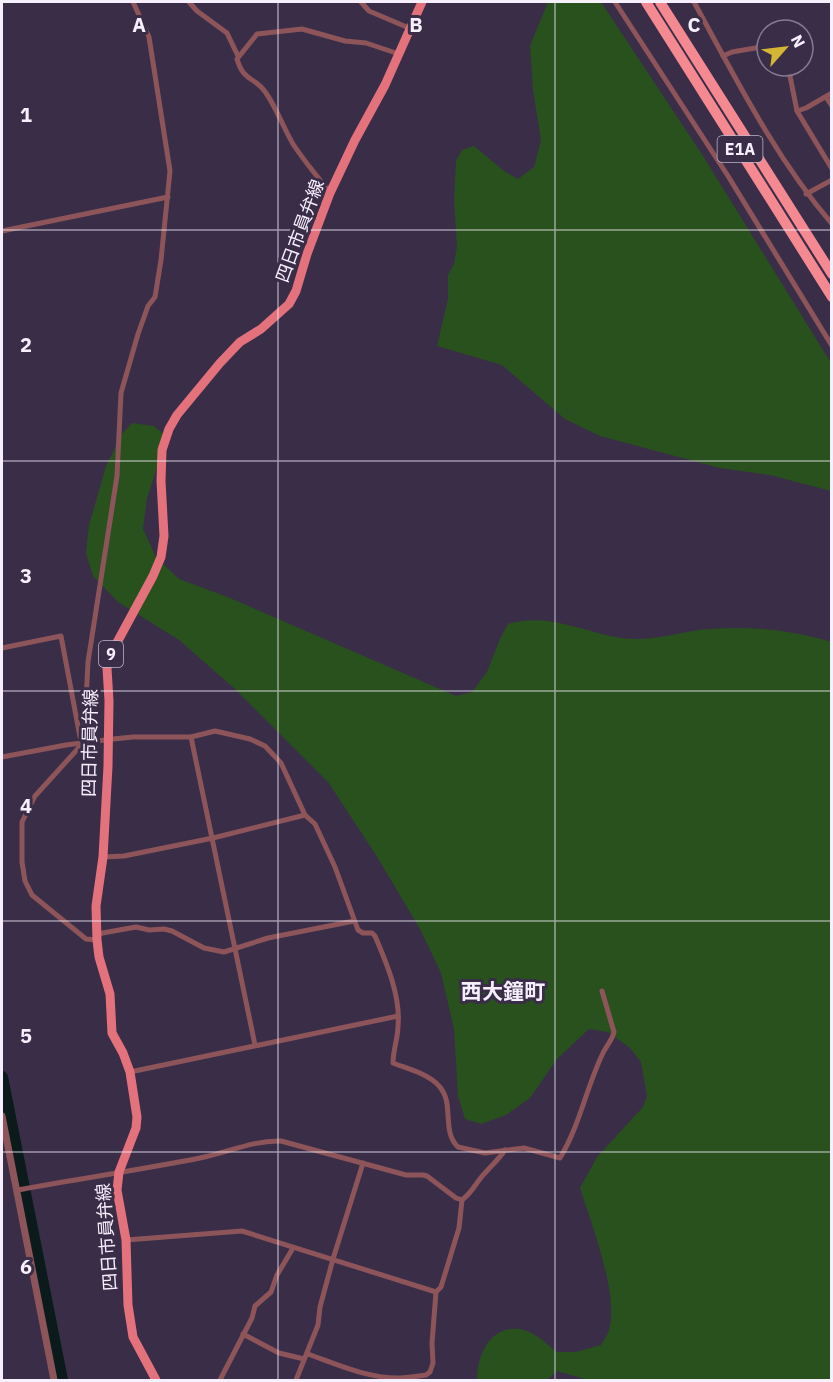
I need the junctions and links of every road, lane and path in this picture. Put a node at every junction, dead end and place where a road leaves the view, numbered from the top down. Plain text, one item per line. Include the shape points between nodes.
1 (133, 2) edge
2 (189, 2) edge
3 (361, 2) edge
4 (422, 2) edge
5 (615, 2) edge
6 (646, 2) edge
7 (660, 2) edge
8 (694, 2) edge
9 (409, 28) junction
10 (755, 48) edge
11 (399, 54) junction
12 (238, 56) junction
13 (723, 56) junction
14 (790, 78) edge
15 (829, 95) edge
16 (831, 106) edge
17 (797, 111) junction
18 (831, 169) edge
19 (831, 180) edge
20 (330, 193) junction
21 (806, 194) junction
22 (168, 197) junction
23 (831, 224) edge
24 (2, 231) edge
25 (831, 274) edge
26 (831, 297) edge
27 (831, 346) edge
28 (2, 648) edge
29 (190, 737) junction
30 (105, 740) dead end
31 (84, 742) junction
32 (2, 757) edge
33 (108, 766) junction
34 (305, 815) junction
35 (213, 838) junction
36 (103, 857) junction
37 (354, 921) junction
38 (97, 937) junction
39 (235, 950) junction
40 (602, 992) dead end
41 (398, 1016) junction
42 (255, 1045) junction
43 (130, 1071) junction
44 (2, 1116) edge
45 (502, 1150) junction
46 (363, 1163) junction
47 (119, 1172) junction
48 (21, 1189) junction
49 (462, 1200) junction
50 (126, 1240) junction
51 (293, 1248) junction
52 (333, 1259) junction
53 (436, 1292) junction
54 (243, 1334) junction
55 (306, 1356) junction
56 (373, 1378) edge
57 (54, 1380) edge
58 (156, 1380) edge
59 (220, 1380) edge
60 (296, 1380) edge

1 - 22 street via 149,37 170,171
2 - 12 street via 227,33
3 - 9 street via 369,11
4 - 9 main road, 四日市員弁線 / 9
5 - 27 street via 728,176
6 - 26 highway, E1A
7 - 25 highway, E1A
8 - 13 street
9 - 11 main road, 四日市員弁線 / 9
10 - 13 street
11 - 12 street via 302,29 256,34
11 - 20 main road, 四日市員弁線 / 9
12 - 20 street via 240,69 265,91 295,146
13 - 21 street
14 - 17 street
15 - 16 street
15 - 17 street
17 - 18 street
19 - 21 street
20 - 33 main road, 四日市員弁線 / 9 via 289,304 219,363 169,429 162,450 161,557 107,668
21 - 23 street
22 - 24 street
22 - 31 street via 155,297 138,334 121,393 117,476 88,662
28 - 31 street via 61,636
29 - 33 street via 114,739
29 - 34 street via 221,731 265,746 281,763
29 - 35 street
30 - 31 street
31 - 32 street
31 - 38 street via 35,796 22,822 22,862 32,895 86,939
33 - 36 main road, 四日市員弁線 / 9
34 - 35 street
34 - 37 street via 315,824 335,867
35 - 36 street
35 - 39 street
36 - 38 main road, 四日市員弁線 / 9 via 96,906
37 - 39 street via 268,938
37 - 41 street via 358,930 375,936 392,975
38 - 39 street via 135,927 164,929 204,948
38 - 43 main road, 四日市員弁線 / 9 via 110,994 112,1033
39 - 42 street
40 - 45 street via 614,1032 573,1137 560,1158 524,1148
41 - 42 street
41 - 45 street via 393,1063 433,1080 440,1087 446,1096 450,1136 458,1147 485,1153
42 - 43 street
43 - 47 main road, 四日市員弁線 / 9 via 136,1128
44 - 48 street
45 - 49 street via 496,1163
46 - 47 street via 266,1140 213,1155
46 - 49 street via 406,1175 423,1174
46 - 52 street
47 - 48 street
47 - 50 main road, 四日市員弁線 / 9 via 117,1201
48 - 57 street
49 - 53 street via 459,1228 441,1287
50 - 51 street via 242,1232
50 - 58 main road, 四日市員弁線 / 9 via 133,1337
51 - 52 street
51 - 54 street via 271,1292 255,1306
52 - 53 street
52 - 55 street via 318,1325
53 - 56 street via 430,1372 426,1376
54 - 55 street via 289,1357
54 - 59 street
55 - 56 street
55 - 60 street

